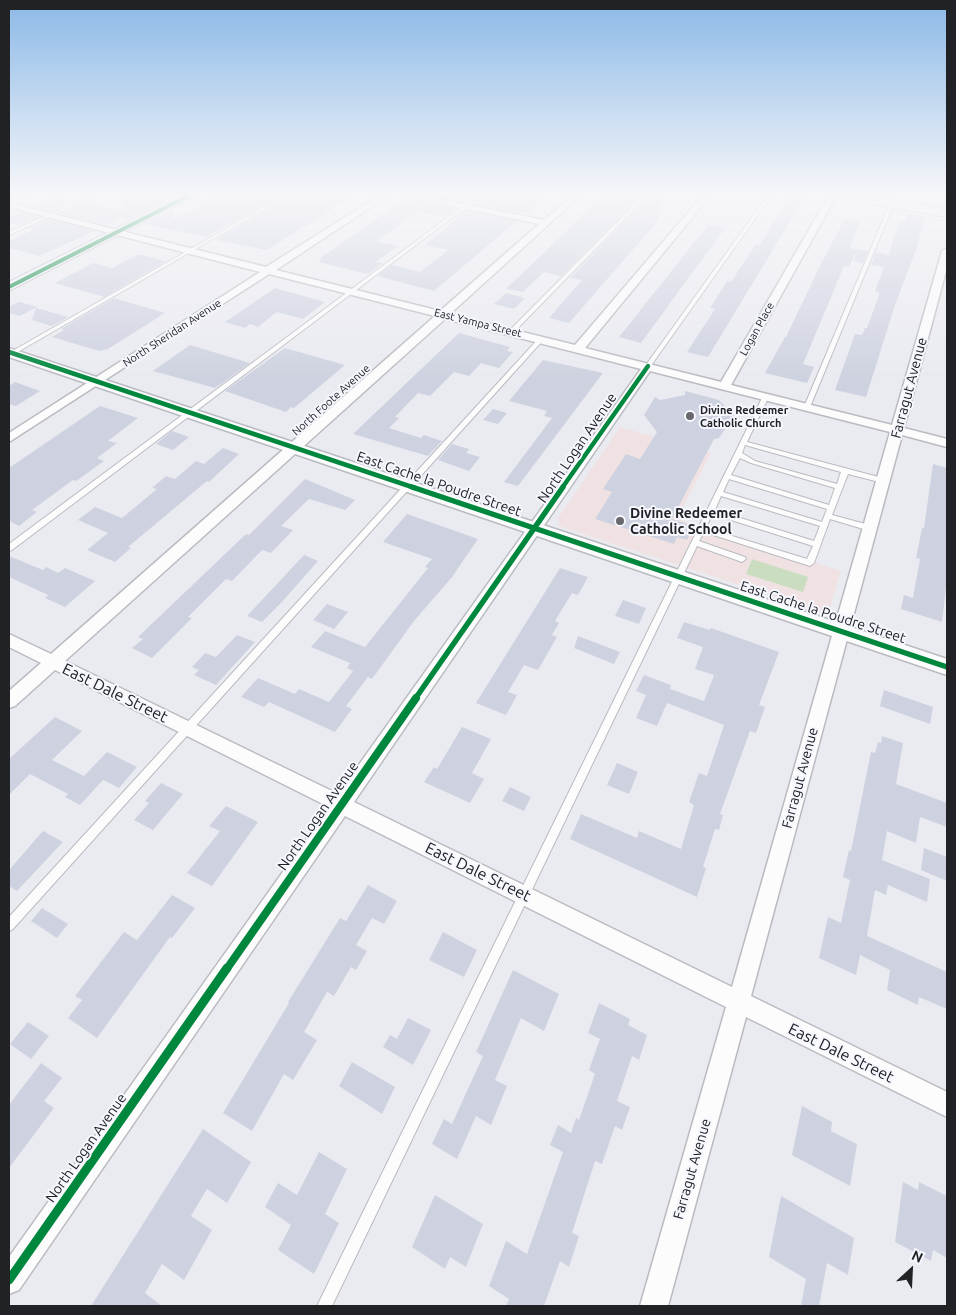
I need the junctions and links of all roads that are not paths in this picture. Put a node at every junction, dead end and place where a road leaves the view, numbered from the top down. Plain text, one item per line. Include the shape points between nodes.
1 (70, 256) edge
2 (180, 256) edge
3 (212, 256) edge
4 (290, 256) edge
5 (397, 256) edge
6 (508, 256) edge
7 (586, 256) edge
8 (655, 256) edge
9 (726, 256) edge
10 (798, 256) edge
11 (870, 256) edge
12 (945, 256) edge
13 (269, 270) junction
14 (9, 287) edge
15 (351, 291) junction
16 (443, 314) junction
17 (512, 331) junction
18 (541, 339) junction
19 (579, 348) junction
20 (10, 353) edge
21 (648, 366) junction
22 (96, 381) junction
23 (725, 386) junction
24 (766, 396) junction
25 (807, 407) junction
26 (190, 413) junction
27 (898, 430) junction
28 (9, 438) edge
29 (947, 442) edge
30 (744, 443) junction
31 (293, 447) junction
32 (738, 454) junction
33 (845, 471) junction
34 (728, 476) junction
35 (883, 482) junction
36 (408, 486) junction
37 (839, 488) junction
38 (720, 493) junction
39 (831, 508) junction
40 (711, 511) junction
41 (828, 516) junction
42 (825, 526) junction
43 (870, 528) junction
44 (702, 529) junction
45 (536, 530) junction
46 (696, 543) junction
47 (817, 545) junction
48 (9, 548) edge
49 (742, 559) dead end
50 (679, 578) junction
51 (841, 631) junction
52 (9, 640) edge
53 (53, 662) junction
54 (947, 667) edge
55 (9, 701) edge
56 (188, 729) junction
57 (341, 804) junction
58 (524, 895) junction
59 (9, 925) edge
60 (739, 1002) junction
61 (947, 1105) edge
62 (9, 1280) edge
63 (324, 1306) edge
64 (654, 1306) edge

1 - 14 main road
2 - 20 lane
3 - 13 street, East Yampa Street
4 - 13 street, North Sheridan Avenue
5 - 15 lane
6 - 16 street, North Foote Avenue
7 - 17 lane
8 - 19 street
9 - 21 lane
10 - 23 street, Logan Place
11 - 25 lane
12 - 27 street, Farragut Avenue
13 - 15 street, East Yampa Street
13 - 22 street, North Sheridan Avenue
15 - 16 street, East Yampa Street
15 - 26 lane
16 - 17 street, East Yampa Street
16 - 31 street, North Foote Avenue
17 - 18 street, East Yampa Street
18 - 19 street, East Yampa Street
18 - 36 lane
19 - 21 street, East Yampa Street
20 - 22 street, East Cache la Poudre Street
21 - 23 street, East Yampa Street
21 - 45 street, North Logan Avenue
22 - 26 street, East Cache la Poudre Street
22 - 28 street, North Sheridan Avenue
23 - 24 street, East Yampa Street
24 - 25 street, East Yampa Street
24 - 30 lane
25 - 27 street, East Yampa Street
26 - 31 street, East Cache la Poudre Street
26 - 48 lane
27 - 29 street, East Yampa Street
27 - 35 street, Farragut Avenue
30 - 32 lane
30 - 33 lane
31 - 36 street, East Cache la Poudre Street
31 - 53 street, North Foote Avenue
32 - 34 lane
32 - 37 lane via 753,462
33 - 35 lane
33 - 37 lane
34 - 38 lane
34 - 39 lane
35 - 43 street, Farragut Avenue
36 - 45 street, East Cache la Poudre Street
36 - 56 lane
37 - 39 lane
38 - 40 lane
38 - 42 lane
39 - 41 lane
40 - 44 lane
40 - 47 lane
41 - 42 lane
41 - 43 lane
42 - 47 lane
43 - 51 street, Farragut Avenue
44 - 46 lane
44 - 47 lane via 810,563
45 - 50 street, East Cache la Poudre Street
45 - 57 street, North Logan Avenue
46 - 49 lane
46 - 50 lane
50 - 51 street, East Cache la Poudre Street
50 - 58 lane
51 - 54 street, East Cache la Poudre Street
51 - 60 street, Farragut Avenue
52 - 53 street, East Dale Street
53 - 55 street, North Foote Avenue
53 - 56 street, East Dale Street
56 - 57 street, East Dale Street
56 - 59 lane
57 - 58 street, East Dale Street
57 - 62 street, North Logan Avenue
58 - 60 street, East Dale Street
58 - 63 lane
60 - 61 street, East Dale Street
60 - 64 street, Farragut Avenue

